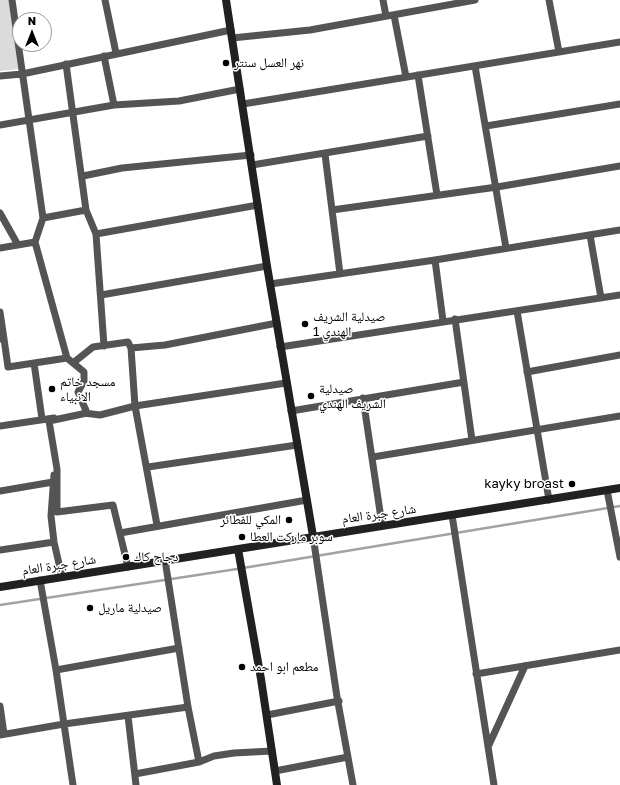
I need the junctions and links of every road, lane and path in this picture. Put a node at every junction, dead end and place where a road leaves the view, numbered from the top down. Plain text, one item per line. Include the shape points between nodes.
1 (12, 0) edge
2 (105, 0) edge
3 (226, 0) edge
4 (383, 0) edge
5 (475, 0) edge
6 (549, 0) edge
7 (394, 15) junction
8 (386, 16) junction
9 (232, 34) junction
10 (620, 42) edge
11 (559, 52) junction
12 (116, 53) junction
13 (104, 56) junction
14 (66, 64) junction
15 (476, 66) junction
16 (22, 74) junction
17 (418, 75) junction
18 (0, 76) edge
19 (406, 77) junction
20 (240, 89) junction
21 (243, 104) junction
22 (620, 104) edge
23 (114, 105) junction
24 (74, 112) junction
25 (29, 120) junction
26 (0, 125) edge
27 (486, 126) junction
28 (428, 136) junction
29 (324, 154) junction
30 (251, 155) junction
31 (252, 165) junction
32 (620, 166) edge
33 (83, 176) junction
34 (497, 187) junction
35 (437, 195) junction
36 (258, 205) junction
37 (86, 210) junction
38 (332, 210) junction
39 (0, 213) edge
40 (43, 218) junction
41 (620, 230) edge
42 (96, 234) junction
43 (590, 235) junction
44 (35, 242) junction
45 (18, 244) junction
46 (0, 248) edge
47 (506, 248) junction
48 (435, 260) junction
49 (267, 266) junction
50 (340, 274) junction
51 (270, 284) junction
52 (101, 294) junction
53 (620, 295) edge
54 (601, 298) junction
55 (517, 311) junction
56 (0, 312) edge
57 (455, 320) junction
58 (443, 321) junction
59 (277, 323) junction
60 (2, 339) edge
61 (104, 346) junction
62 (280, 347) junction
63 (131, 348) junction
64 (620, 356) edge
65 (70, 361) junction
66 (34, 364) junction
67 (527, 372) junction
68 (464, 382) junction
69 (286, 383) junction
70 (363, 398) junction
71 (135, 406) junction
72 (291, 411) junction
73 (87, 413) junction
74 (620, 416) edge
75 (44, 419) junction
76 (0, 426) edge
77 (537, 430) junction
78 (472, 440) junction
79 (297, 444) junction
80 (373, 457) junction
81 (148, 467) junction
82 (55, 468) junction
83 (53, 482) junction
84 (620, 488) edge
85 (607, 490) junction
86 (0, 491) edge
87 (307, 500) junction
88 (549, 500) junction
89 (113, 505) junction
90 (452, 515) junction
91 (51, 516) junction
92 (157, 525) junction
93 (382, 525) junction
94 (120, 533) junction
95 (314, 536) junction
96 (54, 542) junction
97 (238, 549) junction
98 (0, 550) edge
99 (620, 557) edge
100 (165, 560) junction
101 (128, 567) junction
102 (62, 577) junction
103 (40, 580) junction
104 (0, 587) edge
105 (179, 648) junction
106 (620, 650) edge
107 (525, 666) junction
108 (56, 670) junction
109 (476, 674) junction
110 (338, 701) junction
111 (0, 706) edge
112 (188, 707) junction
113 (266, 715) junction
114 (128, 716) junction
115 (64, 724) junction
116 (2, 735) edge
117 (488, 747) junction
118 (272, 751) junction
119 (348, 757) junction
120 (199, 762) junction
121 (275, 771) junction
122 (135, 774) junction
123 (72, 785) edge
124 (136, 785) edge
125 (277, 785) edge
126 (353, 785) edge
127 (494, 785) edge

1 - 16 street
2 - 12 street
3 - 9 street
4 - 8 street
5 - 7 street
6 - 11 street
7 - 8 street
7 - 19 street
8 - 9 street via 310,30
9 - 12 street
9 - 20 street
10 - 11 street
11 - 15 street
12 - 13 street
13 - 14 street
13 - 23 street
14 - 16 street
14 - 24 street
15 - 17 street
15 - 27 street
16 - 18 street
16 - 25 street
17 - 19 street
17 - 28 street
19 - 21 street
20 - 21 street
20 - 23 street via 179,101
21 - 30 street
22 - 27 street
23 - 24 street
24 - 25 street
24 - 33 street
25 - 26 street
25 - 40 street
27 - 34 street
28 - 29 street
28 - 35 street
29 - 31 street
29 - 38 street
30 - 31 street
30 - 33 street via 122,168
31 - 36 street
32 - 34 street
33 - 37 street
34 - 35 street
34 - 47 street
35 - 38 street
36 - 42 street
36 - 49 street
37 - 40 street
37 - 42 street
38 - 50 street
39 - 45 street
40 - 44 street
41 - 43 street
42 - 52 street
43 - 47 street
43 - 54 street
44 - 45 street
44 - 65 street
45 - 46 street
47 - 48 street
48 - 50 street
48 - 58 street
49 - 51 street
49 - 52 street
50 - 51 street
51 - 59 street
52 - 61 street
53 - 54 street
54 - 55 street
55 - 57 street
55 - 67 street
56 - 60 street
57 - 58 street
57 - 68 street
58 - 62 street
59 - 62 street
59 - 63 street via 165,345
60 - 66 street via 8,367
61 - 63 street via 128,342
61 - 65 street via 93,347
62 - 69 street
63 - 71 street
64 - 67 street
65 - 66 street
65 - 73 street via 84,372 84,381 78,392
66 - 75 street
67 - 77 street
68 - 70 street
68 - 78 street
69 - 71 street
69 - 72 street
70 - 72 street
70 - 80 street
71 - 73 street via 100,415
71 - 81 street
72 - 79 street
73 - 75 street
73 - 82 street via 49,421
74 - 77 street
75 - 76 street
75 - 82 street
77 - 78 street
77 - 88 street
78 - 80 street
79 - 81 street
79 - 87 street
80 - 93 street
81 - 92 street
82 - 83 street
82 - 89 street via 57,512
83 - 86 street
83 - 91 street
84 - 85 street, شارع جبرة العام
85 - 88 street, شارع جبرة العام
85 - 99 street
87 - 92 street
87 - 95 street
88 - 90 street, شارع جبرة العام
89 - 91 street
89 - 94 street
90 - 93 street, شارع جبرة العام
90 - 109 street
91 - 96 street
92 - 94 street
93 - 95 street, شارع جبرة العام
94 - 101 street
95 - 97 street, شارع جبرة العام
95 - 110 street
96 - 98 street
96 - 102 street
97 - 100 street, شارع جبرة العام
97 - 113 street
100 - 101 street, شارع جبرة العام
100 - 105 street
101 - 102 street, شارع جبرة العام
102 - 103 street, شارع جبرة العام
103 - 104 street, شارع جبرة العام
103 - 108 street
105 - 108 street
105 - 112 street
106 - 107 street
107 - 109 street
107 - 117 street
108 - 115 street
109 - 117 street
110 - 113 street
110 - 119 street
111 - 116 street
112 - 114 street
112 - 120 street
113 - 118 street
114 - 115 street
114 - 122 street
115 - 116 street
115 - 123 street
117 - 127 street
118 - 120 street via 214,756
118 - 121 street
119 - 121 street
119 - 126 street
120 - 122 street
121 - 125 street
122 - 124 street

